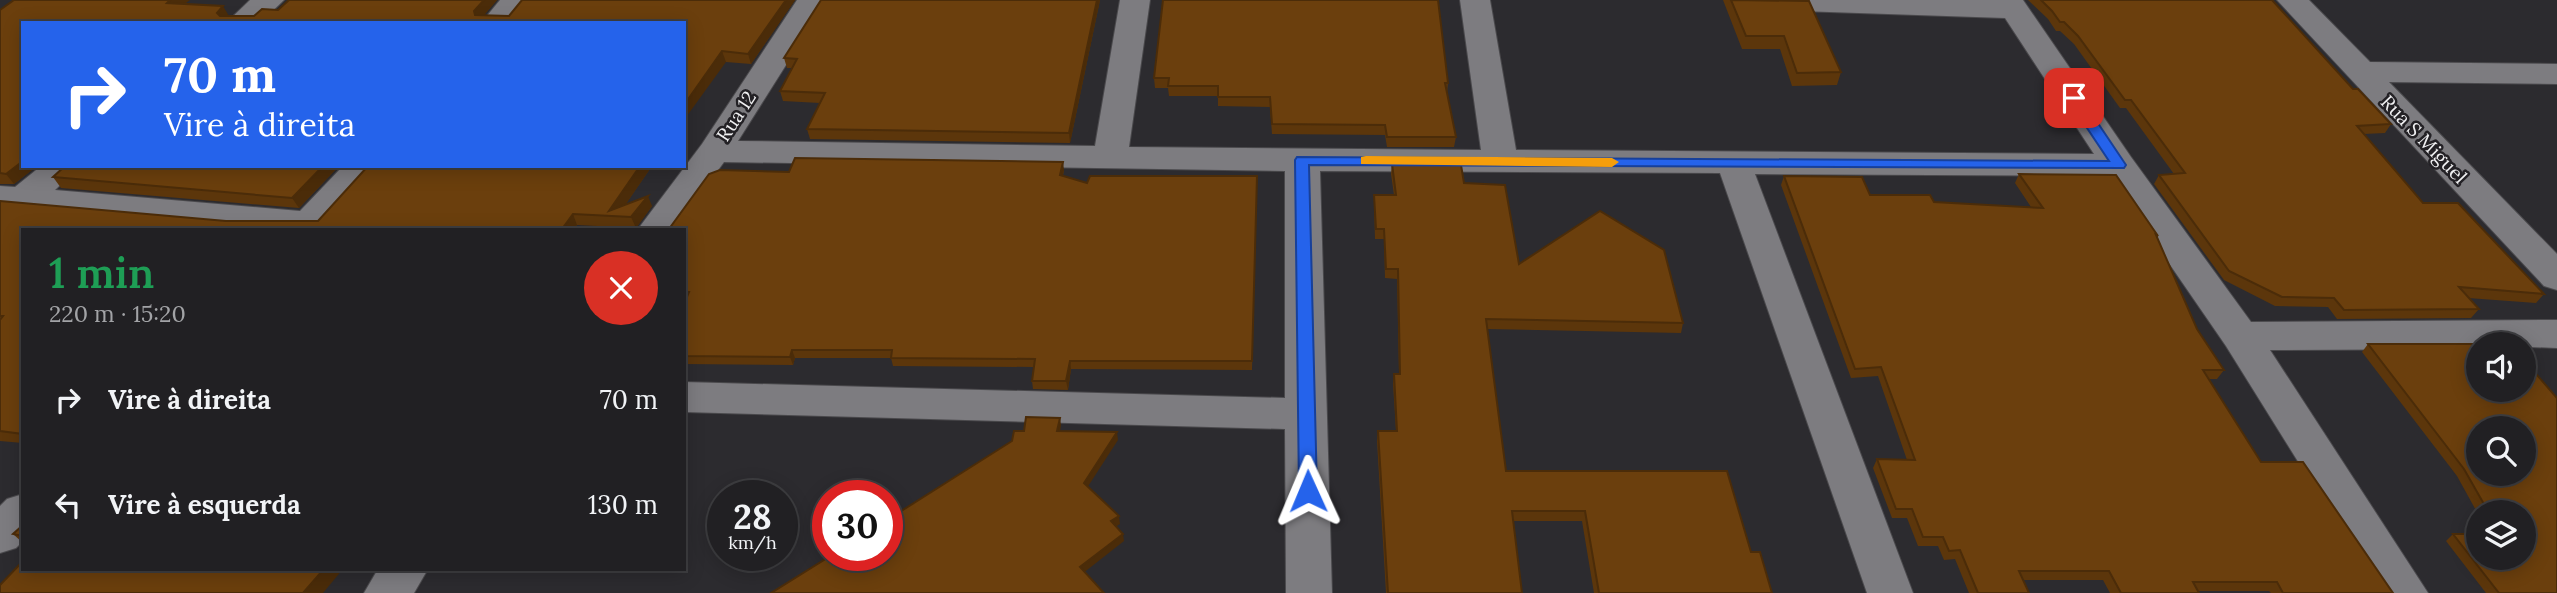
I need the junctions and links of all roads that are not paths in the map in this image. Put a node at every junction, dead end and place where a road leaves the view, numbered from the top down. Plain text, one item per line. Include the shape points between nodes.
1 (269, 0) edge
2 (517, 0) edge
3 (812, 0) edge
4 (1135, 0) edge
5 (1475, 0) edge
6 (1741, 0) edge
7 (2292, 0) edge
8 (2011, 4) edge
9 (243, 21) edge
10 (498, 21) edge
11 (2359, 72) junction
12 (2557, 74) edge
13 (713, 151) junction
14 (1111, 155) junction
15 (1302, 160) junction
16 (1500, 161) junction
17 (1734, 164) junction
18 (2119, 165) junction
19 (60, 168) edge
20 (361, 168) edge
21 (11, 198) edge
22 (306, 227) edge
23 (657, 228) edge
24 (2557, 277) edge
25 (2557, 334) edge
26 (2240, 336) junction
27 (686, 397) edge
28 (1307, 414) junction
29 (21, 514) edge
30 (0, 534) edge
31 (404, 571) edge
32 (387, 593) edge
33 (1309, 593) edge
34 (1890, 593) edge
35 (2405, 593) edge

1 - 9 street
2 - 10 street
3 - 13 street, Rua 12
4 - 14 street
5 - 16 street
6 - 8 street
7 - 11 street, Rua S Miguel
8 - 18 street
11 - 12 street
11 - 24 street, Rua S Miguel
13 - 14 street
13 - 23 street, Rua 12
14 - 15 street
15 - 16 street
15 - 28 street
16 - 17 street
17 - 18 street
17 - 34 street
18 - 26 street
19 - 21 street
20 - 22 street
21 - 22 street
25 - 26 street
26 - 35 street
27 - 28 street
28 - 33 street
29 - 30 street
31 - 32 street

